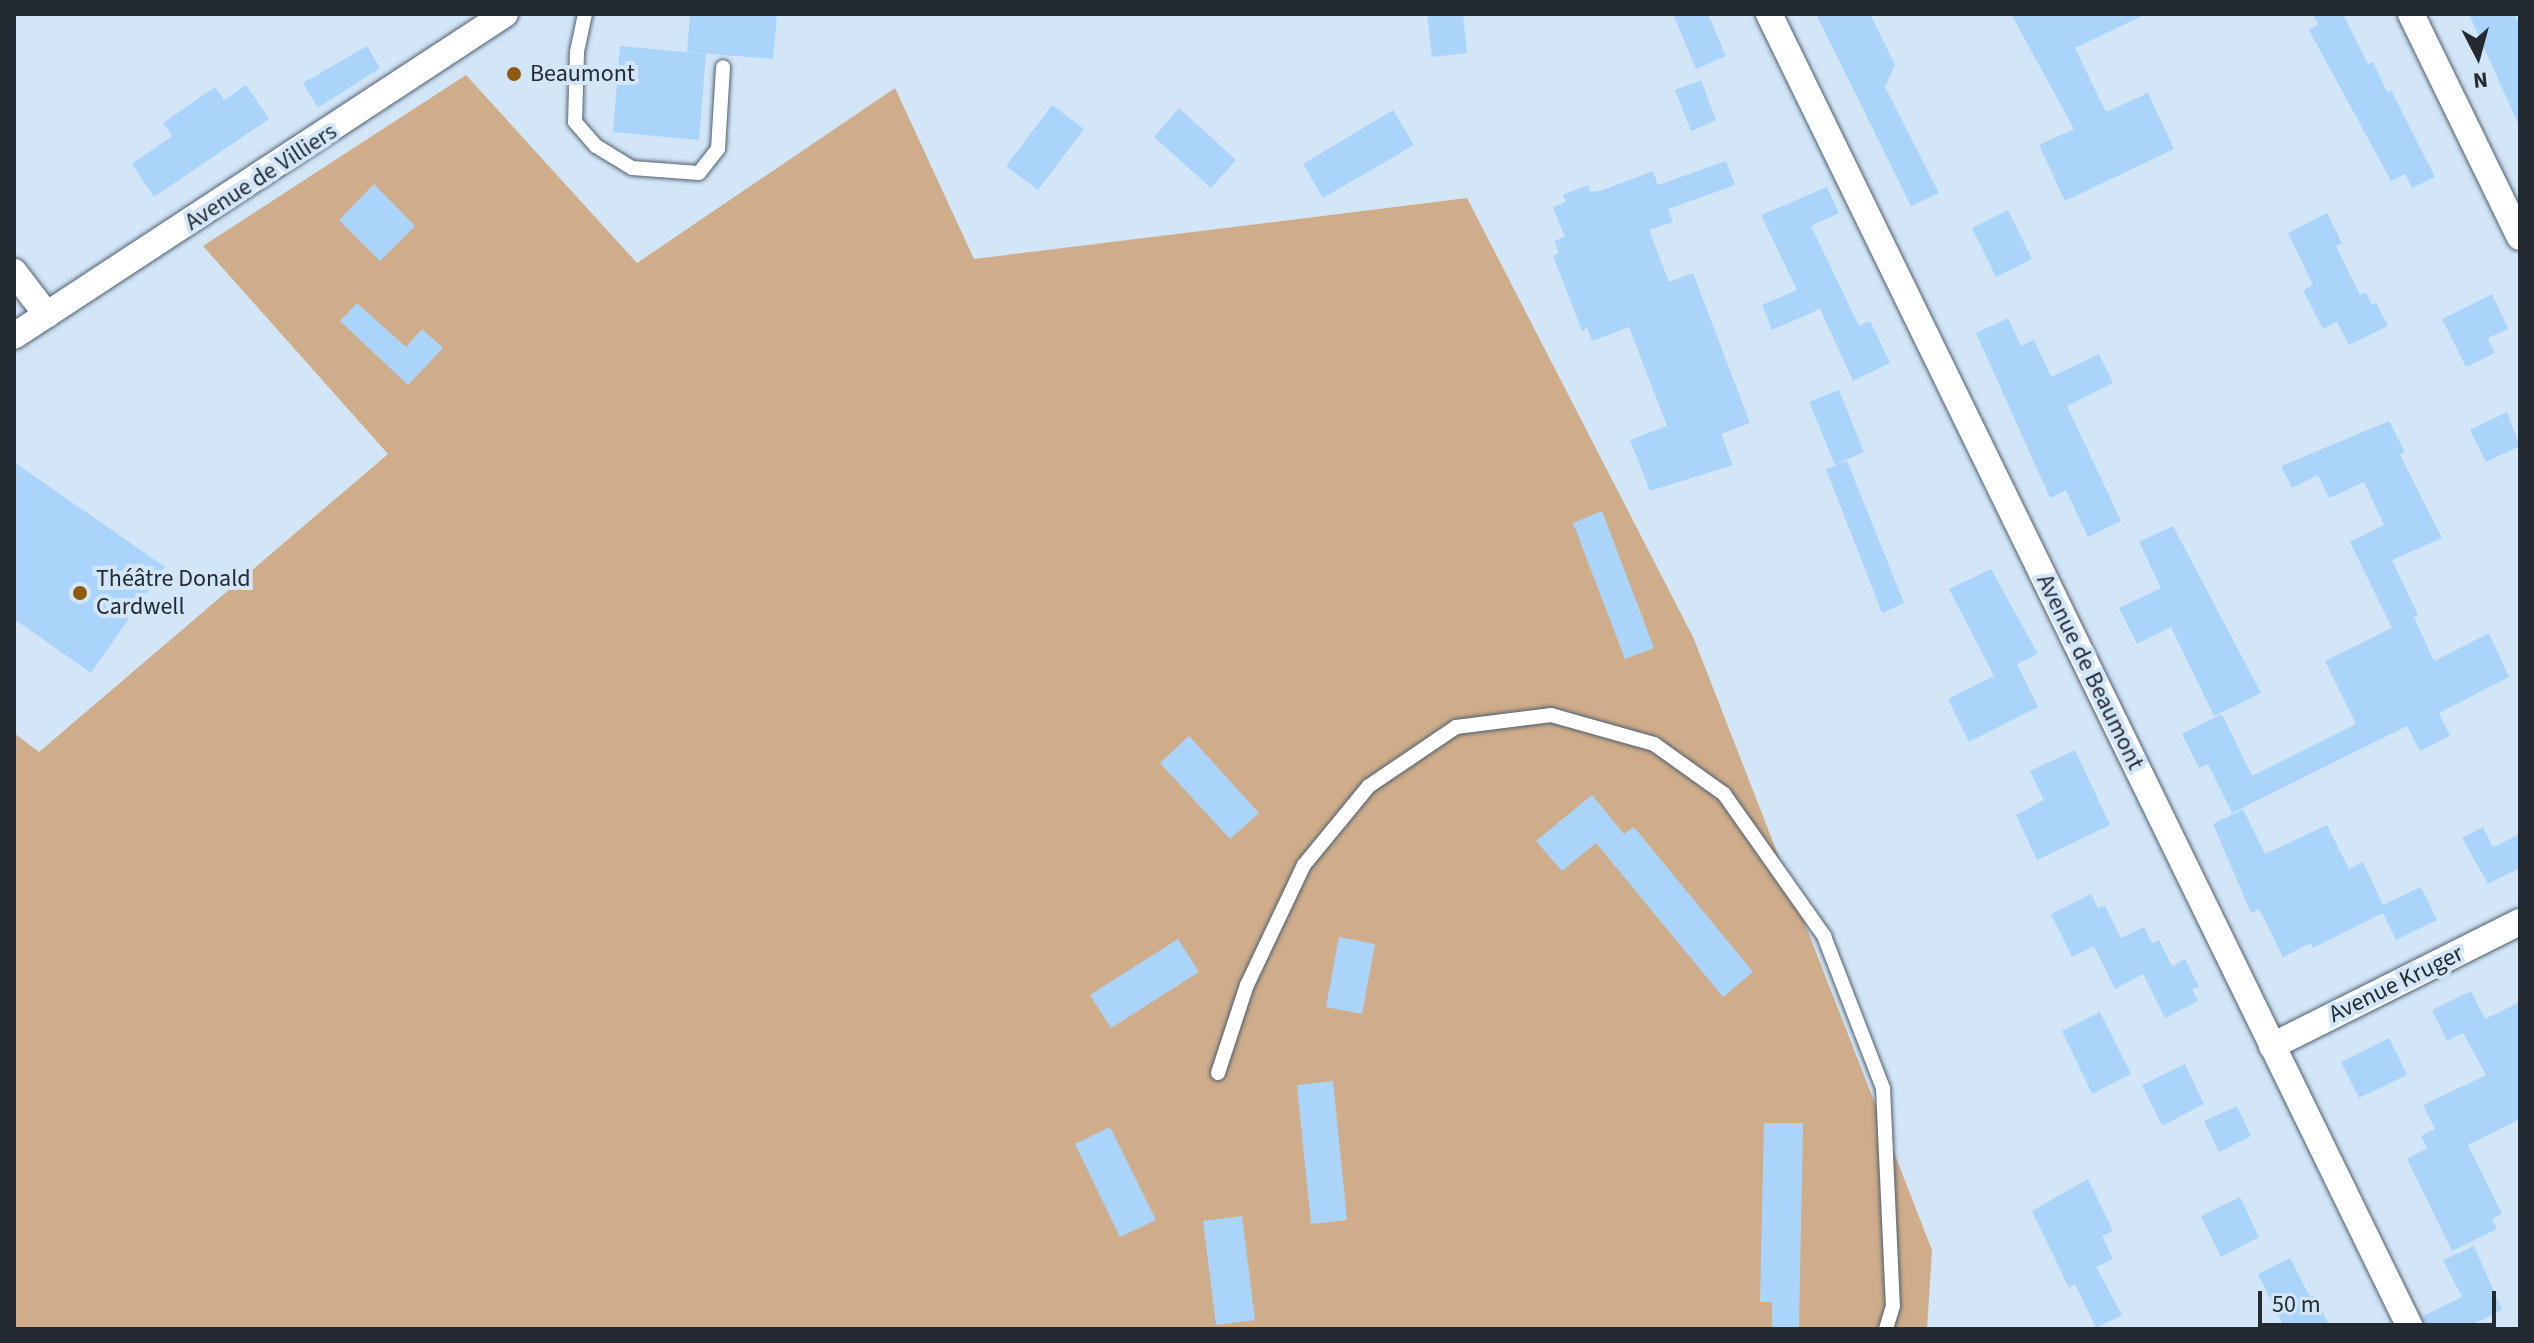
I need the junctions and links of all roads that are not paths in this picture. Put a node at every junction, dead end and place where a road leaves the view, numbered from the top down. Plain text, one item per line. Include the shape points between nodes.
1 (505, 14) edge
2 (585, 14) edge
3 (1769, 14) edge
4 (2411, 14) edge
5 (723, 67) dead end
6 (2520, 237) edge
7 (14, 272) edge
8 (47, 315) junction
9 (14, 336) edge
10 (2520, 922) edge
11 (2272, 1046) junction
12 (1218, 1073) dead end
13 (1886, 1329) edge
14 (2411, 1329) edge

1 - 8 street, Avenue de Villiers
2 - 5 lane via 577,52 575,122 596,146 632,168 699,173 718,149
3 - 11 street, Avenue de Beaumont
4 - 6 street
7 - 8 street
8 - 9 street, Avenue de Villiers
10 - 11 street, Avenue Kruger
11 - 14 street, Avenue de Beaumont
12 - 13 lane via 1247,985 1304,865 1369,786 1456,727 1551,715 1654,744 1724,794 1824,936 1883,1088 1893,1306

